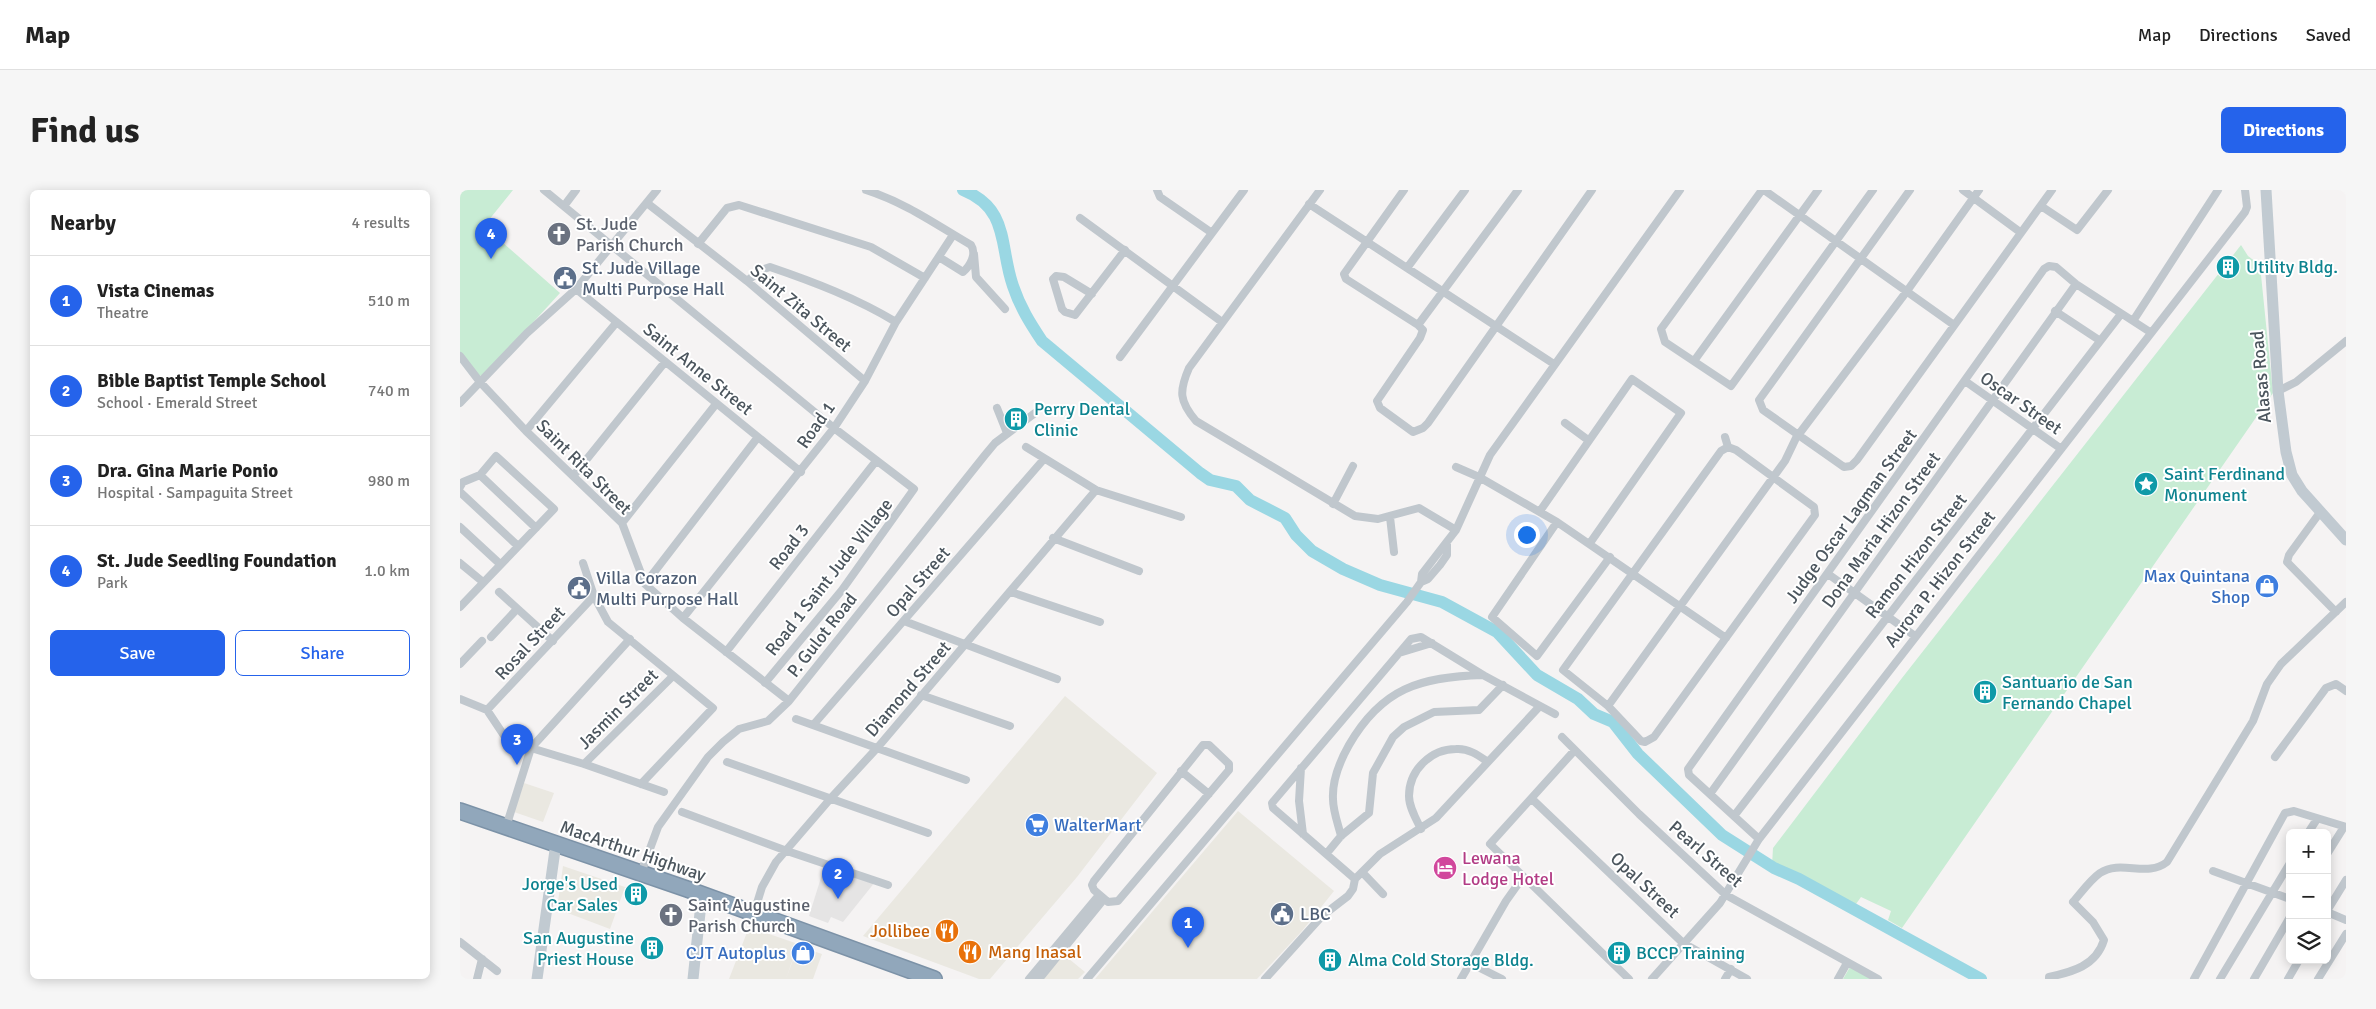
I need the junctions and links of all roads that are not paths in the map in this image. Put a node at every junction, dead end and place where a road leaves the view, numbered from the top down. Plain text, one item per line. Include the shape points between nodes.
1 (544, 190) edge
2 (576, 190) edge
3 (657, 190) edge
4 (866, 190) edge
5 (1157, 190) edge
6 (1244, 190) edge
7 (1320, 190) edge
8 (1404, 190) edge
9 (1465, 190) edge
10 (1518, 190) edge
11 (1592, 190) edge
12 (1680, 190) edge
13 (1763, 190) edge
14 (1818, 190) edge
15 (1873, 190) edge
16 (1910, 190) edge
17 (1964, 190) edge
18 (1979, 190) edge
19 (2052, 190) edge
20 (2108, 190) edge
21 (2218, 190) edge
22 (2245, 190) edge
23 (2266, 190) edge
24 (1973, 198) junction
25 (647, 203) junction
26 (1309, 204) junction
27 (564, 206) junction
28 (2041, 206) junction
29 (1799, 215) junction
30 (1080, 218) dead end
31 (2020, 232) junction
32 (1212, 233) junction
33 (953, 235) junction
34 (1836, 241) junction
35 (1366, 242) junction
36 (698, 244) junction
37 (612, 247) junction
38 (1125, 250) junction
39 (974, 254) junction
40 (939, 257) junction
41 (1860, 259) junction
42 (1407, 268) junction
43 (925, 278) junction
44 (747, 281) junction
45 (2076, 284) junction
46 (1174, 285) junction
47 (576, 289) junction
48 (1444, 291) junction
49 (1907, 291) junction
50 (1092, 294) junction
51 (1005, 309) dead end
52 (2056, 311) junction
53 (2121, 314) junction
54 (2133, 321) junction
55 (896, 322) junction
56 (1222, 322) junction
57 (616, 323) junction
58 (1418, 325) junction
59 (1954, 325) junction
60 (1496, 326) junction
61 (2150, 332) junction
62 (2100, 340) junction
63 (2346, 341) edge
64 (460, 356) edge
65 (1120, 357) dead end
66 (1694, 361) junction
67 (666, 362) junction
68 (1554, 364) junction
69 (865, 380) junction
70 (1965, 381) junction
71 (480, 382) junction
72 (2278, 391) junction
73 (1991, 401) junction
74 (460, 403) edge
75 (716, 404) junction
76 (996, 408) dead end
77 (1035, 413) dead end
78 (1564, 423) dead end
79 (834, 428) junction
80 (2033, 430) junction
81 (526, 431) junction
82 (1007, 433) junction
83 (1799, 436) junction
84 (758, 437) junction
85 (1725, 437) dead end
86 (1588, 440) junction
87 (1026, 447) dead end
88 (1728, 447) junction
89 (2060, 448) junction
90 (1044, 459) junction
91 (876, 461) junction
92 (1353, 466) dead end
93 (1456, 467) dead end
94 (801, 472) junction
95 (480, 475) junction
96 (574, 475) junction
97 (1479, 477) junction
98 (1772, 477) junction
99 (460, 487) edge
100 (1096, 490) junction
101 (460, 492) edge
102 (1333, 504) junction
103 (1540, 511) junction
104 (2321, 511) junction
105 (1181, 517) dead end
106 (1390, 517) junction
107 (1557, 522) junction
108 (622, 523) junction
109 (460, 527) edge
110 (536, 528) junction
111 (1456, 530) junction
112 (1053, 538) junction
113 (2346, 540) edge
114 (1590, 543) junction
115 (518, 546) junction
116 (1394, 552) dead end
117 (1610, 558) junction
118 (460, 563) edge
119 (583, 563) dead end
120 (500, 564) junction
121 (1139, 571) dead end
122 (1634, 573) junction
123 (1828, 574) junction
124 (483, 582) junction
125 (645, 584) junction
126 (499, 592) dead end
127 (1011, 592) junction
128 (1854, 593) junction
129 (594, 596) junction
130 (2346, 602) edge
131 (1681, 606) junction
132 (460, 607) edge
133 (517, 608) junction
134 (2336, 612) junction
135 (1888, 616) junction
136 (683, 618) junction
137 (904, 621) junction
138 (1100, 622) dead end
139 (1915, 636) junction
140 (490, 637) dead end
141 (1726, 638) junction
142 (630, 639) junction
143 (482, 641) dead end
144 (553, 641) junction
145 (966, 644) junction
146 (726, 652) junction
147 (460, 664) edge
148 (1483, 675) junction
149 (673, 676) junction
150 (1057, 678) dead end
151 (765, 683) junction
152 (1503, 685) junction
153 (2346, 691) edge
154 (921, 695) junction
155 (460, 699) edge
156 (789, 701) junction
157 (1608, 706) junction
158 (1352, 707) junction
159 (1539, 707) junction
160 (487, 710) junction
161 (1555, 714) dead end
162 (1365, 718) junction
163 (796, 719) dead end
164 (814, 724) junction
165 (1010, 726) dead end
166 (1562, 737) dead end
167 (878, 747) junction
168 (531, 748) junction
169 (1574, 751) junction
170 (2275, 758) dead end
171 (727, 762) dead end
172 (1488, 762) junction
173 (584, 764) junction
174 (1301, 768) junction
175 (1181, 771) junction
176 (966, 780) dead end
177 (640, 784) junction
178 (664, 792) dead end
179 (1209, 794) junction
180 (1710, 794) junction
181 (831, 798) junction
182 (1532, 799) junction
183 (460, 811) edge
184 (682, 812) dead end
185 (1734, 816) junction
186 (2317, 819) junction
187 (506, 827) junction
188 (2345, 827) edge
189 (1421, 829) junction
190 (2311, 829) edge
191 (928, 833) dead end
192 (1302, 834) junction
193 (1341, 836) junction
194 (1757, 842) junction
195 (556, 843) junction
196 (2331, 848) edge
197 (787, 851) junction
198 (1327, 853) junction
199 (2286, 869) edge
200 (2213, 870) dead end
201 (1362, 872) junction
202 (641, 873) junction
203 (1523, 877) junction
204 (1355, 878) junction
205 (2346, 880) edge
206 (2246, 884) junction
207 (888, 885) dead end
208 (2271, 893) junction
209 (702, 894) junction
210 (1383, 894) dead end
211 (1726, 895) junction
212 (1101, 897) junction
213 (2286, 898) edge
214 (2331, 905) edge
215 (754, 913) junction
216 (2331, 914) edge
217 (2289, 919) edge
218 (2346, 920) edge
219 (2346, 934) edge
220 (460, 942) edge
221 (1683, 943) junction
222 (482, 959) junction
223 (1470, 963) junction
224 (1848, 963) junction
225 (2297, 964) edge
226 (1731, 969) junction
227 (497, 971) dead end
228 (477, 979) edge
229 (538, 979) edge
230 (693, 979) edge
231 (934, 979) edge
232 (1029, 979) edge
233 (1039, 979) edge
234 (1087, 979) edge
235 (1265, 979) edge
236 (1461, 979) edge
237 (1502, 979) edge
238 (1629, 979) edge
239 (1652, 979) edge
240 (1726, 979) edge
241 (1747, 979) edge
242 (1838, 979) edge
243 (1878, 979) edge
244 (2049, 979) edge
245 (2194, 979) edge
246 (2220, 979) edge
247 (2254, 979) edge
248 (2288, 979) edge
249 (2318, 979) edge

1 - 27 street
2 - 27 street
3 - 25 street
4 - 33 street via 912,209
5 - 32 street via 1160,197
6 - 32 street
7 - 26 street
8 - 35 street
9 - 42 street
10 - 48 street
11 - 60 street
12 - 68 street
13 - 29 street
13 - 66 street via 1661,329 1665,342
14 - 29 street
15 - 34 street
16 - 41 street
17 - 24 street
18 - 24 street
19 - 28 street
20 - 28 street via 2077,230
21 - 54 street
22 - 61 street, Aurora P. Hizon Street via 2245,212
23 - 72 street, Alasas Road
24 - 31 street
24 - 49 street
25 - 36 street, Saint Zita Street
25 - 37 street
26 - 35 street
26 - 56 street
27 - 37 street
28 - 31 street
29 - 34 street
29 - 66 street
30 - 38 street
31 - 59 street
32 - 46 street
33 - 39 street via 971,245
33 - 40 street, Road 1
34 - 41 street
34 - 66 street via 1731,386
35 - 42 street
35 - 58 street via 1344,272 1345,278
36 - 43 street via 727,208 739,205 870,247
36 - 44 street, Saint Zita Street
37 - 47 street
37 - 79 street
38 - 46 street
38 - 50 street
39 - 40 street via 966,270 960,272
39 - 51 street via 976,277
40 - 43 street, Road 1
41 - 49 street
41 - 83 street via 1759,400 1763,410
42 - 48 street
43 - 55 street, Road 1
44 - 55 street via 770,267 837,291
44 - 69 street, Saint Zita Street
45 - 52 street, Dona Maria Hizon Street
45 - 53 street
45 - 70 street, Judge Oscar Lagman Street via 2052,265 2047,267
46 - 56 street
46 - 65 street
47 - 57 street, Saint Anne Street
47 - 71 street
48 - 58 street
48 - 60 street
49 - 59 street
49 - 83 street
50 - 50 street via 1075,315 1068,314 1062,309 1053,279 1064,277
52 - 62 street
52 - 73 street, Dona Maria Hizon Street
53 - 54 street
53 - 62 street, Ramon Hizon Street
54 - 61 street
55 - 69 street, Road 1
56 - 102 street via 1189,368 1183,382 1181,397 1188,411 1208,429
57 - 67 street, Saint Anne Street
57 - 81 street
58 - 60 street via 1422,327 1423,334 1377,401 1380,408 1413,432 1428,422
59 - 83 street via 1851,466 1840,465
60 - 68 street
61 - 89 street, Aurora P. Hizon Street
62 - 80 street, Ramon Hizon Street
63 - 72 street via 2296,382
64 - 71 street, Saint Rita Street
67 - 75 street, Saint Anne Street
67 - 96 street
68 - 97 street via 1490,454
69 - 79 street, Road 1
70 - 73 street, Oscar Street
70 - 123 street, Judge Oscar Lagman Street
71 - 74 street
71 - 81 street, Saint Rita Street
72 - 104 street, Alasas Road via 2292,475
73 - 80 street, Oscar Street
73 - 128 street, Dona Maria Hizon Street
75 - 84 street, Saint Anne Street
75 - 108 street
76 - 82 street
77 - 82 street, P. Gulot Road
78 - 86 street
79 - 91 street
79 - 94 street, Road 1
80 - 89 street, Oscar Street
80 - 135 street, Ramon Hizon Street
81 - 96 street, Saint Rita Street
82 - 156 street, P. Gulot Road via 979,462
83 - 98 street
84 - 94 street, Saint Anne Street
84 - 125 street
85 - 88 street
86 - 103 street
86 - 114 street via 1632,379 1681,413
87 - 90 street
88 - 98 street
88 - 122 street via 1721,451
89 - 139 street, Aurora P. Hizon Street
90 - 100 street
90 - 137 street, Opal Street
91 - 146 street, Road 3
91 - 151 street, Road 1 Saint Jude Village via 914,489 842,590
92 - 102 street
93 - 97 street
94 - 136 street, Road 1
95 - 99 street via 463,482
95 - 110 street
95 - 110 street via 496,456 554,509
96 - 108 street, Saint Rita Street
97 - 103 street
97 - 111 street
98 - 131 street
98 - 141 street via 1814,507 1815,515
100 - 105 street
100 - 112 street, Diamond Street
101 - 115 street
102 - 106 street via 1361,518
103 - 107 street
104 - 113 street, Alasas Road
104 - 134 street via 2287,562
106 - 111 street via 1420,508
106 - 116 street
107 - 114 street
107 - 117 street via 1492,617 1537,656
108 - 125 street, Saint Rita Street
109 - 120 street
110 - 115 street
111 - 234 street via 1440,565 1421,582
112 - 121 street
112 - 127 street, Diamond Street
114 - 117 street
115 - 120 street
117 - 122 street
118 - 124 street
119 - 129 street
120 - 124 street
122 - 131 street
122 - 157 street via 1563,670
123 - 128 street
123 - 180 street, Judge Oscar Lagman Street via 1688,769 1689,774
124 - 132 street
125 - 136 street, Saint Rita Street
126 - 133 street
127 - 138 street
127 - 145 street, Diamond Street
128 - 135 street
128 - 180 street, Dona Maria Hizon Street
129 - 142 street via 608,622
129 - 144 street, Rosal Street
130 - 134 street
131 - 141 street
131 - 157 street
133 - 140 street
133 - 144 street
134 - 244 street via 2273,674 2253,721 2168,862 2155,869 2119,868 2100,873 2074,902 2097,928 2104,940 2102,947 2084,968
135 - 139 street
135 - 185 street, Ramon Hizon Street
136 - 146 street, Saint Rita Street
137 - 145 street
137 - 164 street, Opal Street
139 - 194 street, Aurora P. Hizon Street
141 - 157 street via 1650,741 1641,740
142 - 149 street
142 - 168 street
143 - 147 street
144 - 160 street, Rosal Street
145 - 150 street
145 - 154 street, Diamond Street
146 - 151 street, Saint Rita Street
148 - 152 street
148 - 158 street via 1417,636 1406,644
148 - 162 street via 1436,679 1400,690
149 - 173 street, Jasmin Street
149 - 177 street via 713,708
151 - 156 street, Saint Rita Street
152 - 159 street
152 - 193 street via 1479,710 1434,712 1404,727 1393,737 1373,773 1369,813
153 - 170 street via 2336,684 2326,688
154 - 165 street
154 - 167 street, Diamond Street
155 - 160 street
156 - 202 street, P. Gulot Road via 768,721 739,730 708,757 658,827
158 - 162 street
158 - 174 street
159 - 161 street
159 - 172 street
160 - 168 street via 505,737
162 - 193 street via 1337,770 1333,798
163 - 164 street
164 - 167 street
166 - 169 street, Pearl Street
167 - 176 street
167 - 181 street, Diamond Street
168 - 173 street
168 - 187 street
169 - 182 street
169 - 211 street, Pearl Street
171 - 181 street
172 - 189 street via 1436,818
172 - 189 street via 1457,748 1441,751 1423,762 1414,775 1408,797
173 - 177 street
174 - 192 street
174 - 192 street via 1272,803 1273,808
175 - 179 street
175 - 179 street via 1200,747 1209,745 1230,766
175 - 212 street via 1094,881 1094,890
177 - 178 street
179 - 212 street via 1118,901 1114,903
180 - 185 street
181 - 191 street
181 - 197 street, Diamond Street
182 - 203 street via 1490,844
182 - 221 street, Opal Street
183 - 187 highway, MacArthur Highway
184 - 197 street
185 - 194 street
186 - 188 street
186 - 190 street
186 - 206 street via 2294,812 2285,813
187 - 195 highway, MacArthur Highway
188 - 196 street
189 - 201 street via 1380,854
192 - 198 street
193 - 198 street
194 - 211 street, Aurora P. Hizon Street
195 - 202 highway, MacArthur Highway
195 - 229 street
197 - 207 street
197 - 215 street, Diamond Street via 770,871
198 - 204 street
199 - 208 street
200 - 206 street
201 - 204 street
201 - 210 street
202 - 209 highway, MacArthur Highway
203 - 223 street
203 - 238 street
204 - 235 street via 1348,896 1322,916
205 - 214 street
206 - 208 street
206 - 245 street
208 - 213 street
208 - 246 street
209 - 215 highway, MacArthur Highway
209 - 230 street
211 - 221 street, Aurora P. Hizon Street
211 - 224 street, Pearl Street
212 - 232 street
212 - 233 street
215 - 231 highway, MacArthur Highway
216 - 218 street
217 - 247 street
219 - 249 street
220 - 222 street
221 - 226 street, Opal Street
221 - 239 street, Aurora P. Hizon Street
222 - 227 street
222 - 228 street
223 - 236 street
223 - 237 street
224 - 242 street
224 - 243 street, Pearl Street
225 - 248 street
226 - 240 street
226 - 241 street, Opal Street

